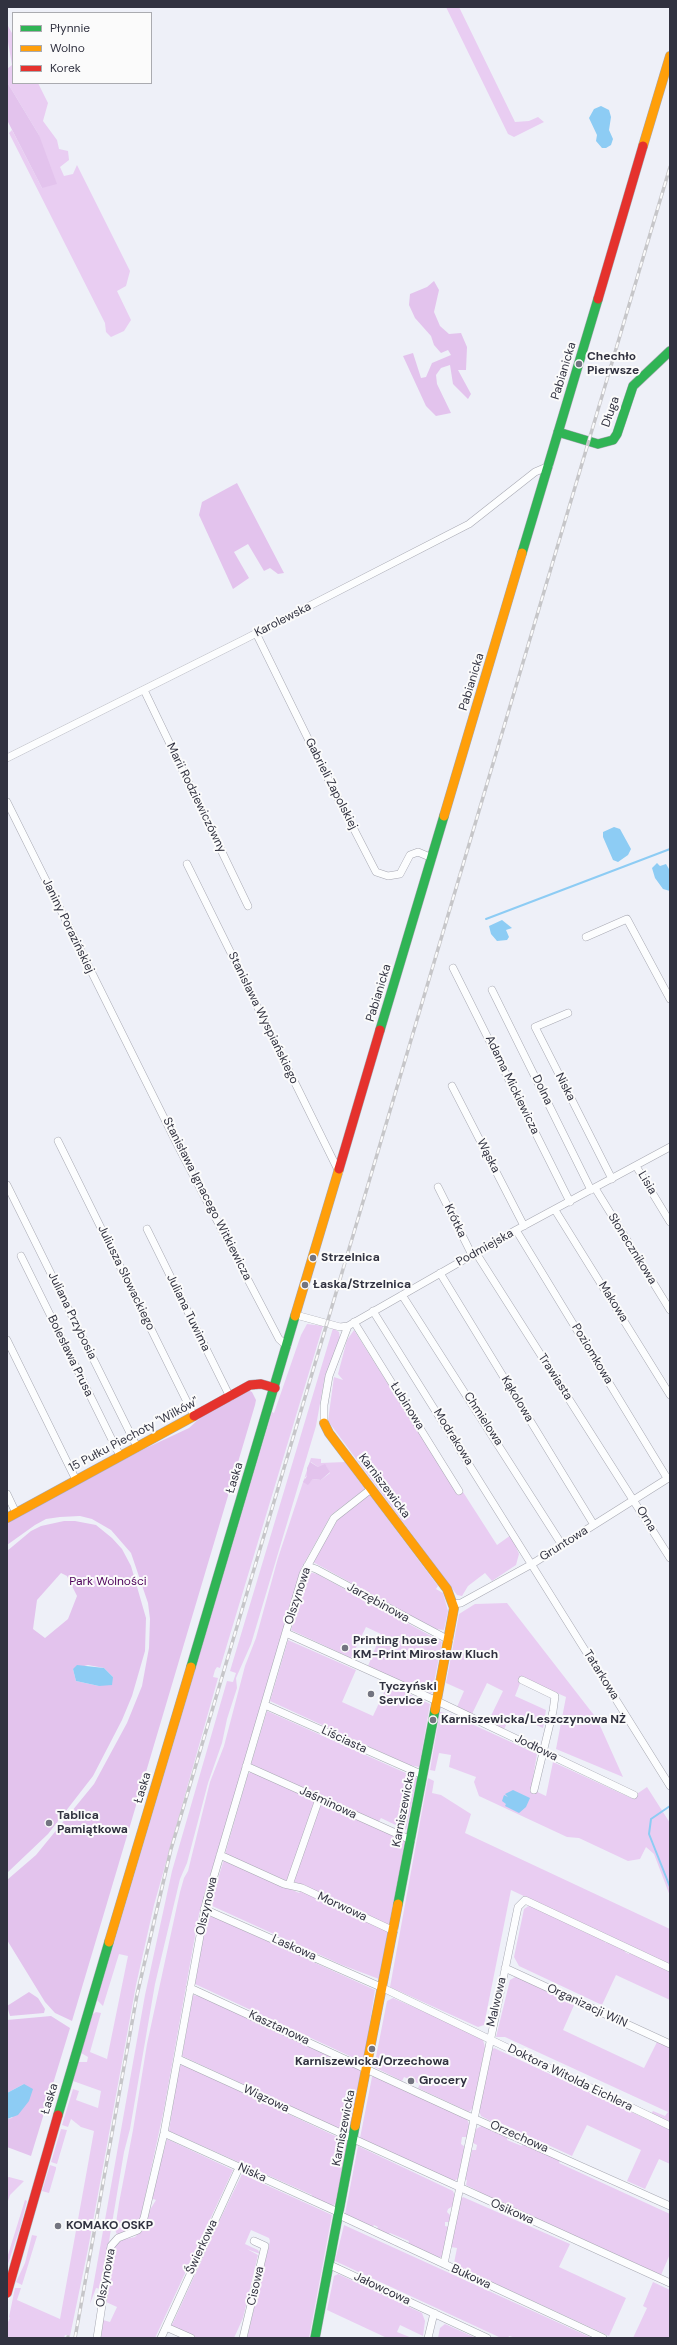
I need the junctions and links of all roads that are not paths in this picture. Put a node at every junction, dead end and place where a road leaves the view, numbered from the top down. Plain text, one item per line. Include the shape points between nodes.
1 (670, 56) edge
2 (670, 351) edge
3 (558, 432) junction
4 (549, 466) junction
5 (256, 633) junction
6 (144, 690) junction
7 (7, 758) edge
8 (7, 802) edge
9 (432, 858) junction
10 (187, 864) dead end
11 (248, 906) dead end
12 (586, 937) dead end
13 (453, 968) dead end
14 (492, 990) dead end
15 (670, 999) edge
16 (568, 1013) dead end
17 (131, 1050) joint
18 (452, 1086) dead end
19 (58, 1141) dead end
20 (670, 1147) edge
21 (636, 1166) junction
22 (339, 1172) junction
23 (612, 1179) junction
24 (7, 1185) edge
25 (438, 1187) dead end
26 (593, 1189) junction
27 (570, 1202) junction
28 (555, 1210) junction
29 (670, 1222) edge
30 (524, 1226) junction
31 (147, 1229) dead end
32 (516, 1230) junction
33 (474, 1254) junction
34 (21, 1256) dead end
35 (440, 1273) junction
36 (402, 1295) junction
37 (670, 1310) edge
38 (373, 1311) junction
39 (296, 1315) junction
40 (351, 1324) junction
41 (7, 1340) edge
42 (287, 1346) junction
43 (275, 1388) junction
44 (670, 1395) edge
45 (230, 1397) junction
46 (194, 1416) junction
47 (324, 1423) joint
48 (137, 1447) junction
49 (120, 1456) junction
50 (669, 1478) edge
51 (76, 1480) junction
52 (371, 1489) junction
53 (459, 1491) dead end
54 (7, 1494) edge
55 (634, 1500) junction
56 (16, 1513) junction
57 (7, 1518) edge
58 (594, 1525) junction
59 (562, 1545) junction
60 (670, 1558) edge
61 (532, 1564) junction
62 (307, 1566) junction
63 (454, 1604) junction
64 (286, 1633) junction
65 (449, 1640) junction
66 (522, 1680) dead end
67 (437, 1701) junction
68 (264, 1705) junction
69 (544, 1752) junction
70 (246, 1766) junction
71 (423, 1775) junction
72 (670, 1786) edge
73 (534, 1790) dead end
74 (634, 1796) dead end
75 (319, 1799) junction
76 (410, 1840) junction
77 (220, 1855) junction
78 (289, 1885) junction
79 (204, 1910) junction
80 (394, 1931) junction
81 (505, 1968) junction
82 (670, 1968) edge
83 (190, 1988) junction
84 (383, 1988) junction
85 (489, 2038) junction
86 (670, 2044) edge
87 (178, 2059) junction
88 (367, 2069) junction
89 (474, 2118) junction
90 (670, 2126) edge
91 (164, 2133) junction
92 (354, 2140) junction
93 (239, 2168) junction
94 (460, 2189) junction
95 (670, 2206) edge
96 (339, 2214) junction
97 (254, 2241) dead end
98 (444, 2264) junction
99 (330, 2265) junction
100 (670, 2283) edge
101 (8, 2288) edge
102 (434, 2313) junction
103 (166, 2327) junction
104 (97, 2338) edge
105 (161, 2338) edge
106 (191, 2338) edge
107 (243, 2338) edge
108 (316, 2338) edge
109 (428, 2338) edge
110 (487, 2338) edge
111 (603, 2338) edge

1 - 3 main road, Pabianicka
2 - 3 main road, Długa via 633,386 613,440 598,444
3 - 4 main road, Pabianicka
4 - 5 street, Karolewska via 535,472 469,524
4 - 9 main road, Pabianicka
5 - 6 street, Karolewska
5 - 9 street, Gabrieli Zapolskiej via 376,872 388,876 400,874 410,855 418,852
6 - 7 street, Karolewska
6 - 11 street, Marii Rodziewiczówny
8 - 17 street, Janiny Porazińskiej
9 - 22 main road, Pabianicka
10 - 22 street, Stanisława Wyspiańskiego
12 - 15 street via 627,919
13 - 27 street, Adama Mickiewicza
14 - 26 street, Dolna
16 - 23 street, Niska via 535,1028
17 - 42 street, Stanisława Ignacego Witkiewicza via 279,1340
18 - 30 street, Wąska
19 - 46 street, Juliusza Słowackiego
20 - 21 street, Podmiejska
21 - 23 street, Podmiejska
21 - 29 street, Lisia
22 - 39 main road, Pabianicka
23 - 26 street, Podmiejska
24 - 48 street, Juliana Przybosia
25 - 33 street, Krótka
26 - 27 street, Podmiejska
26 - 37 street, Słonecznikowa
27 - 28 street, Podmiejska
28 - 30 street, Podmiejska
28 - 44 street, Makowa
30 - 32 street, Podmiejska
31 - 45 street, Juliana Tuwima
32 - 33 street, Podmiejska
32 - 50 street, Poziomkowa
33 - 35 street, Podmiejska
33 - 55 street, Trawiasta
34 - 49 street, Bolesława Prusa
35 - 36 street, Podmiejska
35 - 58 street, Kąkolowa
36 - 38 street, Podmiejska
36 - 59 street, Chmielowa
38 - 40 street, Podmiejska
38 - 61 street, Modrakowa
39 - 40 street via 340,1327
39 - 42 main road, Łaska
40 - 47 street, Karniszewicka via 329,1376
40 - 53 street, Łubinowa
41 - 51 street
42 - 43 main road, Łaska
43 - 45 main road, 15 Pułku Piechoty "Wilków" via 255,1383
43 - 101 main road, Łaska
45 - 46 main road, 15 Pułku Piechoty "Wilków"
46 - 48 main road, 15 Pułku Piechoty "Wilków"
47 - 52 main road, Karniszewicka
48 - 49 main road, 15 Pułku Piechoty "Wilków"
49 - 51 main road, 15 Pułku Piechoty "Wilków"
50 - 55 street, Gruntowa
51 - 56 main road, 15 Pułku Piechoty "Wilków"
52 - 62 street, Olszynowa via 334,1518
52 - 63 main road, Karniszewicka via 444,1584
54 - 56 street
55 - 58 street, Gruntowa
55 - 60 street, Orna
56 - 57 main road, 15 Pułku Piechoty "Wilków"
58 - 59 street, Gruntowa
59 - 61 street, Gruntowa
61 - 63 street, Gruntowa via 461,1603
61 - 72 street, Tatarkowa
62 - 64 street, Olszynowa
62 - 65 street, Jarzębinowa
63 - 65 main road, Karniszewicka
64 - 67 street, Jodłowa
64 - 68 street, Olszynowa
65 - 67 main road, Karniszewicka
66 - 69 street via 555,1696
67 - 69 street, Jodłowa
67 - 71 main road, Karniszewicka
68 - 70 street, Olszynowa
68 - 71 street, Liściasta
69 - 73 street
69 - 74 street, Jodłowa
70 - 75 street, Jaśminowa
70 - 77 street, Olszynowa
71 - 76 main road, Karniszewicka
75 - 76 street, Jaśminowa
75 - 78 street
76 - 80 main road, Karniszewicka
77 - 78 street, Morwowa
77 - 79 street, Olszynowa
78 - 80 street, Morwowa via 302,1888
79 - 83 street, Olszynowa
79 - 84 street, Laskowa
80 - 84 main road, Karniszewicka
81 - 82 street, Malwowa via 518,1907 525,1900
81 - 85 street, Malwowa
81 - 86 street, Organizacji WiN
83 - 87 street, Olszynowa
83 - 88 street, Kasztanowa
84 - 85 street, Doktora Witolda Eichlera
84 - 88 main road, Karniszewicka
85 - 89 street, Malwowa
85 - 90 street, Doktora Witolda Eichlera
87 - 91 street, Olszynowa
87 - 92 street, Wiązowa
88 - 89 street, Orzechowa
88 - 92 main road, Karniszewicka
89 - 94 street, Malwowa
89 - 95 street, Orzechowa
91 - 93 street, Niska
91 - 104 street, Olszynowa via 141,2226 132,2234 118,2238 111,2246
92 - 94 street, Osikowa
92 - 96 main road, Karniszewicka
93 - 96 street, Niska
93 - 103 street, Świerkowa
94 - 98 street, Malwowa
94 - 100 street, Osikowa
96 - 98 street, Bukowa
96 - 99 main road, Karniszewicka
97 - 107 street, Cisowa via 265,2246
98 - 111 street, Bukowa
99 - 102 street, Jałowcowa
99 - 108 main road, Karniszewicka
102 - 109 street
102 - 110 street, Jałowcowa
103 - 105 street, Świerkowa
103 - 106 street

